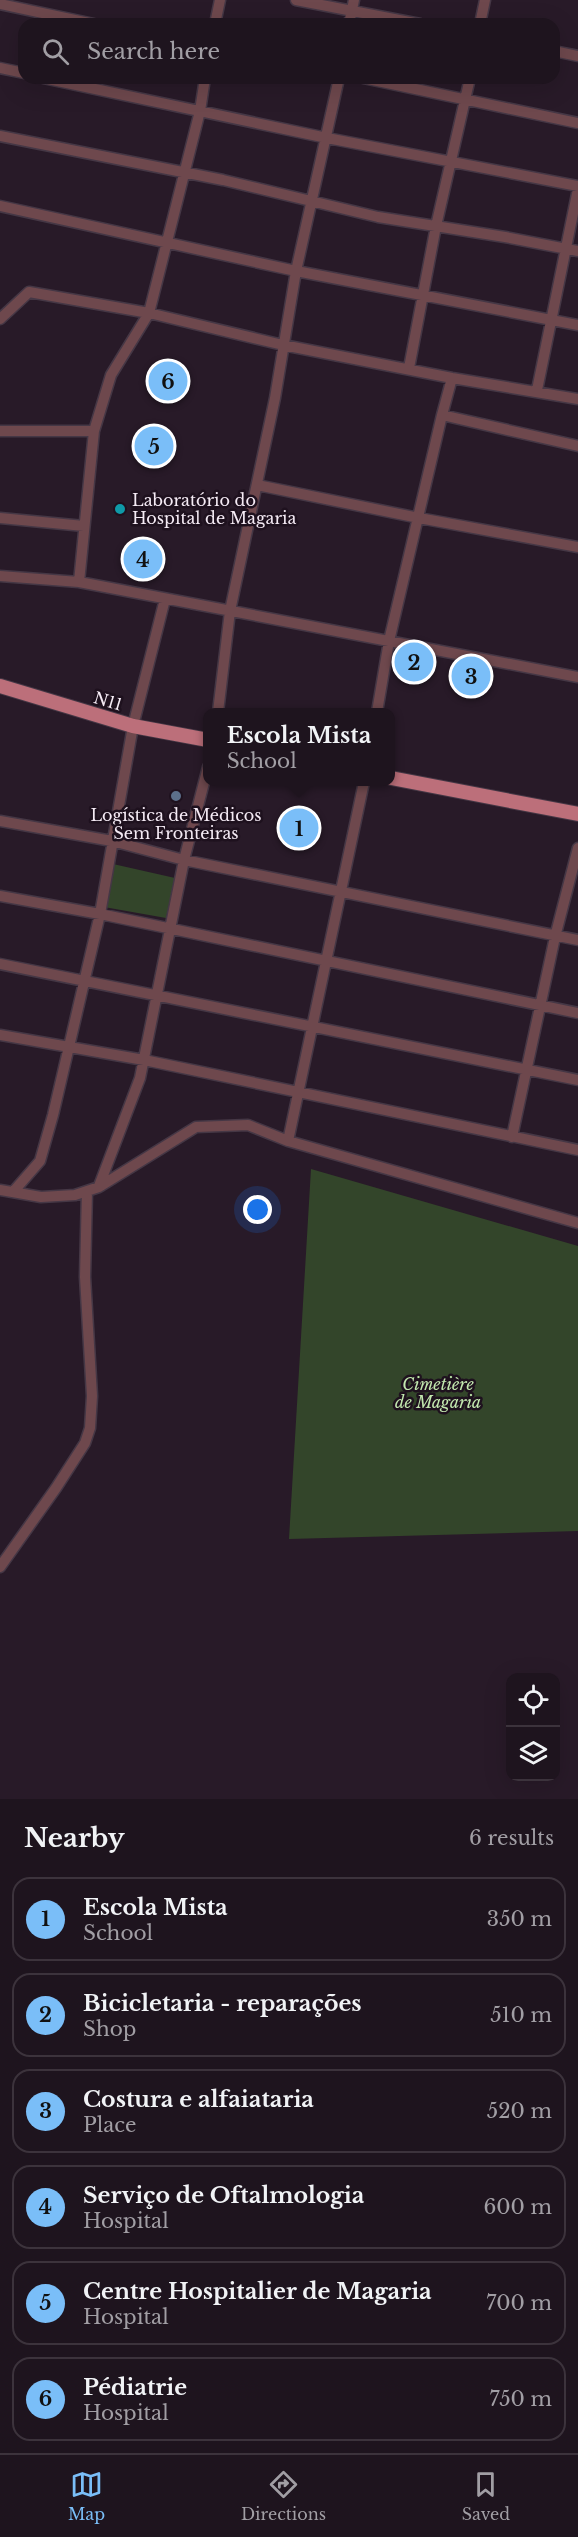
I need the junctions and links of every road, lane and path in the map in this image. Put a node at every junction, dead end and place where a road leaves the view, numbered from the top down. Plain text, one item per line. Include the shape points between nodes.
1 (220, 0) edge
2 (296, 0) edge
3 (485, 0) edge
4 (0, 4) edge
5 (353, 6) edge
6 (66, 18) edge
7 (216, 18) edge
8 (398, 18) edge
9 (481, 18) edge
10 (560, 52) edge
11 (578, 56) edge
12 (0, 68) edge
13 (18, 72) edge
14 (72, 84) edge
15 (204, 84) edge
16 (338, 84) edge
17 (393, 84) edge
18 (469, 84) edge
19 (467, 99) junction
20 (200, 111) junction
21 (578, 123) edge
22 (0, 136) edge
23 (327, 138) junction
24 (451, 160) junction
25 (183, 172) junction
26 (578, 188) edge
27 (311, 200) junction
28 (0, 206) edge
29 (436, 226) junction
30 (169, 242) junction
31 (565, 249) junction
32 (578, 251) edge
33 (296, 271) junction
34 (423, 295) junction
35 (149, 313) junction
36 (0, 320) edge
37 (551, 320) junction
38 (578, 325) edge
39 (284, 345) junction
40 (409, 368) junction
41 (452, 378) junction
42 (537, 390) junction
43 (578, 399) edge
44 (442, 415) junction
45 (0, 431) edge
46 (94, 431) junction
47 (578, 446) edge
48 (257, 484) junction
49 (0, 518) edge
50 (419, 518) junction
51 (84, 526) junction
52 (578, 547) edge
53 (0, 576) edge
54 (79, 582) junction
55 (165, 599) junction
56 (230, 611) junction
57 (389, 641) junction
58 (578, 677) edge
59 (0, 686) edge
60 (218, 708) edge
61 (378, 708) edge
62 (134, 726) junction
63 (203, 739) edge
64 (395, 779) edge
65 (203, 783) edge
66 (363, 786) edge
67 (578, 814) edge
68 (0, 821) edge
69 (112, 841) junction
70 (578, 848) edge
71 (184, 860) junction
72 (340, 892) junction
73 (0, 896) edge
74 (100, 914) junction
75 (170, 928) junction
76 (555, 937) junction
77 (578, 940) edge
78 (326, 961) junction
79 (0, 964) edge
80 (86, 980) junction
81 (157, 994) junction
82 (540, 1005) junction
83 (578, 1013) edge
84 (312, 1026) junction
85 (0, 1035) edge
86 (70, 1049) junction
87 (144, 1060) junction
88 (526, 1069) junction
89 (578, 1080) edge
90 (298, 1092) junction
91 (512, 1137) junction
92 (288, 1141) junction
93 (578, 1150) edge
94 (99, 1186) junction
95 (0, 1190) edge
96 (87, 1191) junction
97 (13, 1192) junction
98 (578, 1223) edge
99 (0, 1567) edge

1 - 7 street
2 - 5 street
3 - 9 street
4 - 6 street
5 - 8 street
10 - 11 street
12 - 13 street
14 - 20 street
15 - 20 street
16 - 23 street
17 - 19 street
18 - 19 street
19 - 21 street
19 - 24 street
20 - 23 street
20 - 25 street
22 - 25 street
23 - 24 street
23 - 27 street
24 - 26 street
24 - 29 street
25 - 27 street
25 - 30 street
26 - 31 street
27 - 29 street
27 - 33 street
28 - 30 street
29 - 31 street
29 - 34 street
30 - 33 street
30 - 35 street
31 - 32 street
31 - 37 street
33 - 34 street
33 - 39 street
34 - 37 street
34 - 40 street
35 - 36 street via 29,292
35 - 39 street
35 - 46 street via 111,375
37 - 38 street
37 - 42 street
39 - 40 street
39 - 48 street
40 - 41 street
41 - 42 street
41 - 44 street
42 - 43 street
44 - 47 street
44 - 50 street
45 - 46 street
46 - 51 street
48 - 50 street
48 - 56 street
49 - 51 street
50 - 52 street
50 - 57 street
51 - 54 street
53 - 54 street
54 - 55 street
55 - 56 street
55 - 62 street
56 - 57 street
56 - 60 street
57 - 58 street
57 - 61 street
59 - 62 main road, N11
62 - 63 main road, N11
62 - 69 street
64 - 67 main road
65 - 71 street
66 - 72 street
68 - 69 street
69 - 71 street
69 - 74 street
70 - 76 street
71 - 72 street
71 - 75 street
72 - 76 street
72 - 78 street
73 - 74 street
74 - 75 street
74 - 80 street
75 - 78 street
75 - 81 street
76 - 77 street
76 - 82 street
78 - 82 street
78 - 84 street
79 - 80 street
80 - 81 street
80 - 86 street
81 - 84 street
81 - 87 street
82 - 83 street
82 - 88 street
84 - 88 street
84 - 90 street
85 - 86 street
86 - 87 street
86 - 97 street via 40,1161
87 - 90 street
87 - 94 street via 128,1115
88 - 89 street
88 - 91 street
90 - 91 street
90 - 92 street
91 - 93 street
92 - 94 street via 248,1125 196,1127
92 - 98 street
94 - 96 street
95 - 97 street
96 - 97 street via 40,1197
96 - 99 street via 85,1277 92,1396 90,1428 85,1443 56,1488

